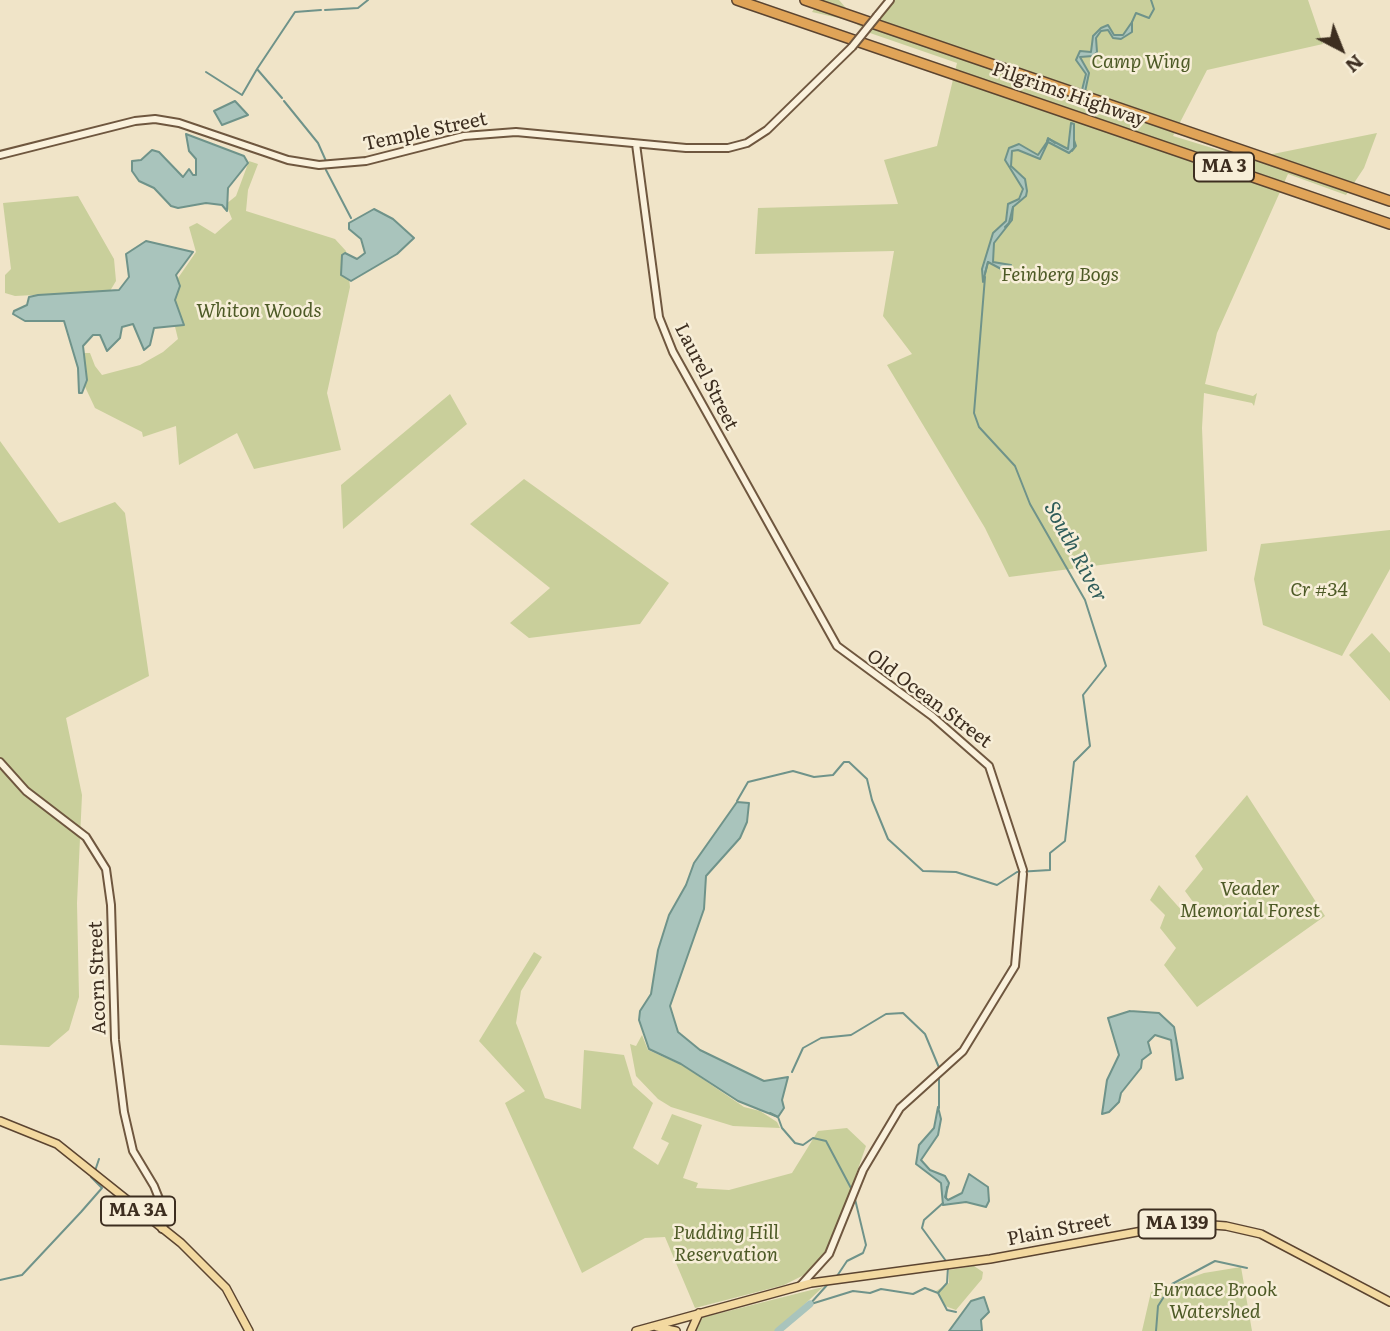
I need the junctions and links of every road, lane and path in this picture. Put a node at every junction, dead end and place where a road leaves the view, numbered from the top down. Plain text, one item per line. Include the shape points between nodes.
1 (737, 0) edge
2 (805, 0) edge
3 (890, 0) edge
4 (636, 144) junction
5 (650, 145) junction
6 (0, 155) edge
7 (639, 158) junction
8 (1390, 201) edge
9 (1390, 224) edge
10 (812, 601) joint
11 (0, 762) edge
12 (0, 1121) edge
13 (162, 1229) junction
14 (801, 1285) junction
15 (1390, 1302) edge
16 (699, 1313) junction
17 (681, 1318) junction
18 (653, 1327) junction
19 (249, 1331) edge
20 (636, 1331) edge
21 (678, 1331) edge
22 (690, 1331) edge

1 - 9 highway, Pilgrims Highway / MA 3
2 - 8 highway, Pilgrims Highway / MA 3
3 - 5 main road, Temple Street, bridge via 852,47 767,130 747,143 707,149
4 - 5 main road, Temple Street
4 - 6 main road, Temple Street via 531,132 478,134 366,161 319,166 155,119
4 - 7 main road, Laurel Street
5 - 7 main road
7 - 10 main road, Laurel Street via 663,331
10 - 14 main road, Old Ocean Street via 843,652 923,709 987,763 1023,872 1015,966 971,1041 900,1108 867,1163 829,1254
11 - 13 main road, Acorn Street via 26,791 86,837 106,869 115,1040 124,1112 134,1151 164,1212
12 - 13 main road, MA 3A via 57,1143
13 - 19 main road, MA 3A via 220,1281
14 - 15 main road, Plain Street / MA 139 via 947,1265 1169,1225 1210,1224 1252,1231 1279,1242
14 - 16 main road, MA 139
16 - 17 main road, MA 139
16 - 22 main road
17 - 18 main road
17 - 21 main road
17 - 22 main road
18 - 20 main road
18 - 21 main road

